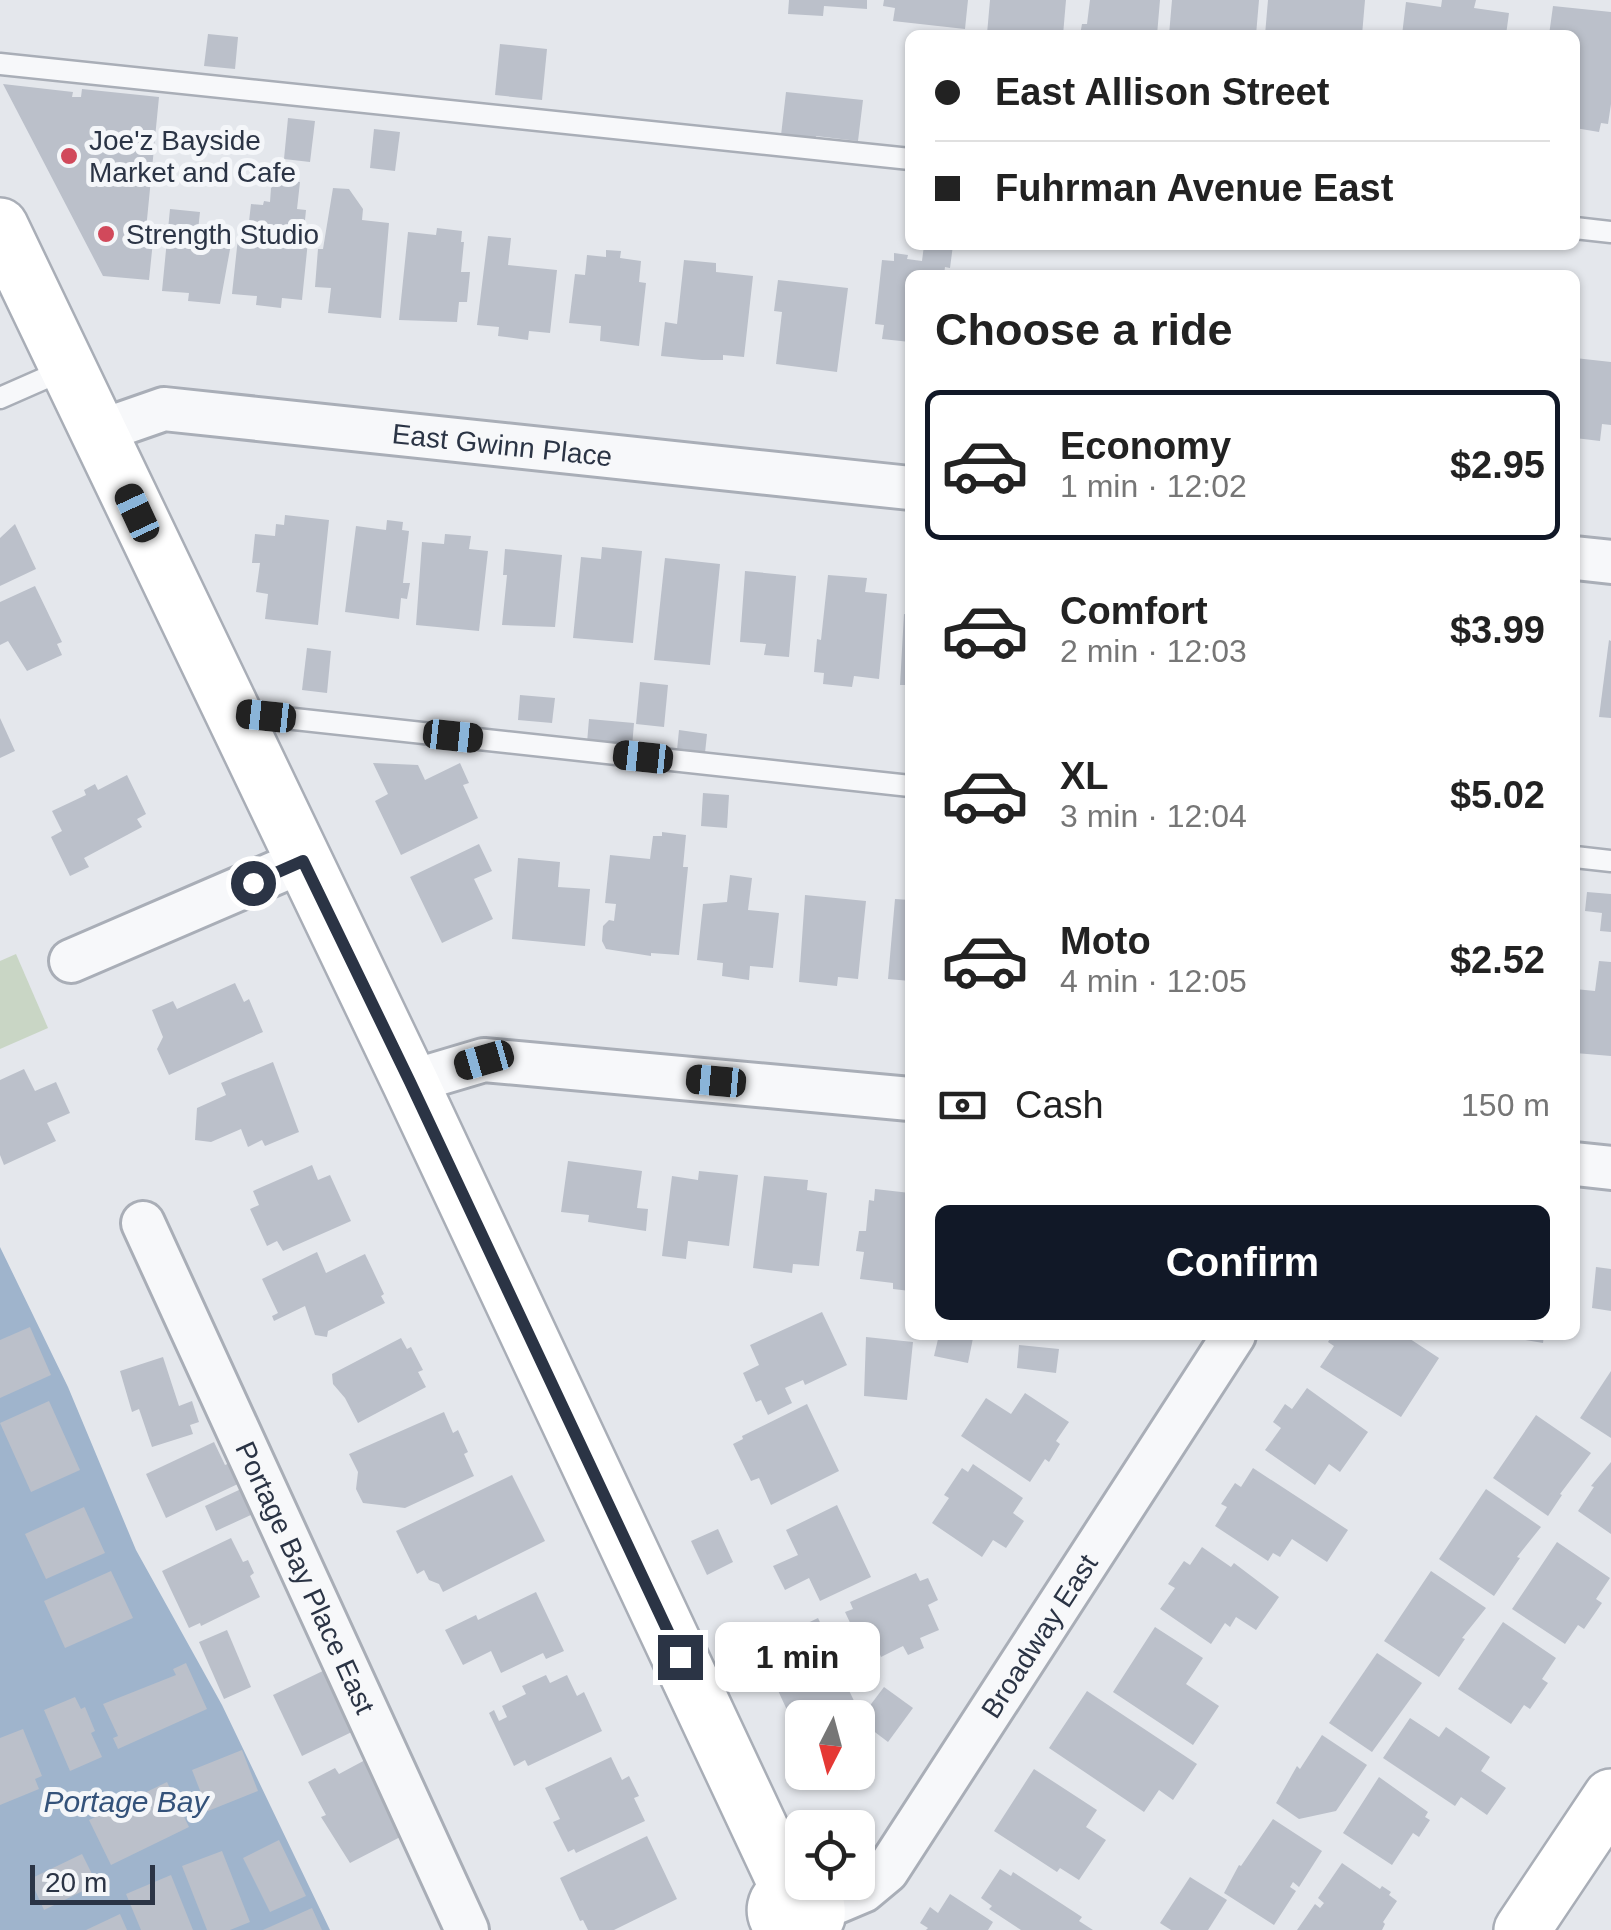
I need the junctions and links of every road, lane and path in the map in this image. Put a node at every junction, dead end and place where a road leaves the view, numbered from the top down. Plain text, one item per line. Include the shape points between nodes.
1 (0, 64) edge
2 (905, 158) edge
3 (0, 226) edge
4 (1580, 229) edge
5 (1611, 232) edge
6 (68, 368) junction
7 (0, 398) edge
8 (98, 432) junction
9 (905, 487) edge
10 (1580, 559) edge
11 (1611, 562) edge
12 (232, 713) junction
13 (905, 785) edge
14 (1580, 858) edge
15 (303, 861) junction
16 (1611, 861) edge
17 (71, 961) dead end
18 (410, 1082) junction
19 (905, 1099) edge
20 (1580, 1165) edge
21 (1611, 1168) edge
22 (143, 1223) dead end
23 (1231, 1340) edge
24 (1611, 1797) edge
25 (802, 1920) edge
26 (467, 1930) edge
27 (1522, 1930) edge

1 - 2 lane
3 - 6 street
4 - 5 lane
6 - 7 lane
6 - 8 street
8 - 9 street, East Gwinn Place via 164,409
8 - 12 street
10 - 11 street
12 - 13 lane
12 - 15 street
14 - 16 lane
15 - 17 street
15 - 18 street
18 - 19 street via 484,1060
18 - 25 street
20 - 21 street
22 - 26 street, Portage Bay Place East
23 - 25 street, Broadway East via 886,1870 863,1891
24 - 27 street

